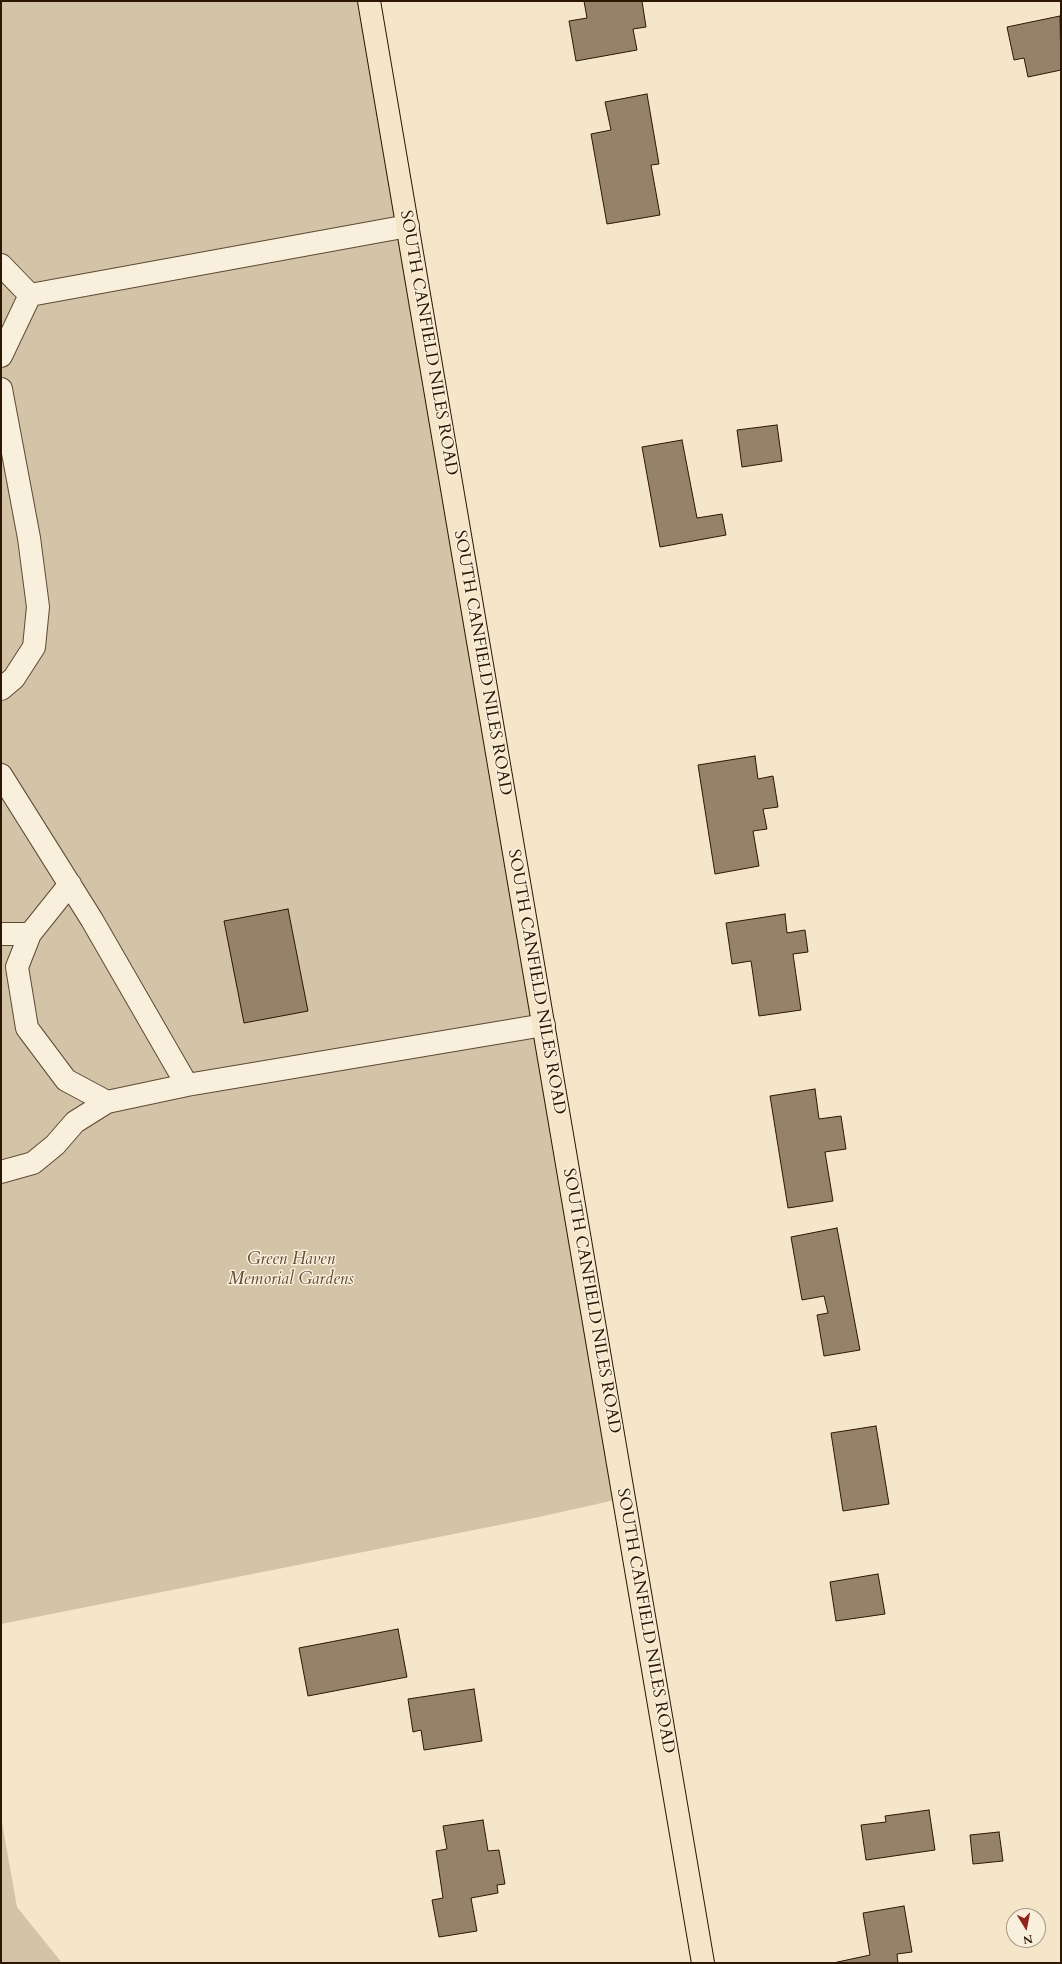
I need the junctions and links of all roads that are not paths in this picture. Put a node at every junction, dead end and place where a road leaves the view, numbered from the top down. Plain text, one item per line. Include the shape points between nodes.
1 (369, 1) edge
2 (408, 226) junction
3 (1, 265) edge
4 (30, 295) junction
5 (1, 356) edge
6 (1, 389) edge
7 (1, 689) edge
8 (1, 775) edge
9 (70, 884) junction
10 (1, 934) edge
11 (30, 934) junction
12 (544, 1025) junction
13 (187, 1085) junction
14 (107, 1102) junction
15 (1, 1172) edge
16 (703, 1963) edge

1 - 2 main road, SOUTH CANFIELD NILES ROAD
2 - 4 lane
2 - 12 main road, SOUTH CANFIELD NILES ROAD
3 - 4 lane
4 - 5 lane
6 - 7 lane via 29,538 38,607 34,647 14,678
8 - 9 lane
9 - 11 lane
9 - 13 lane
10 - 11 lane
11 - 14 lane via 16,967 27,1028 66,1080
12 - 13 lane
12 - 16 main road, SOUTH CANFIELD NILES ROAD
13 - 14 lane
14 - 15 lane via 75,1122 55,1145 33,1164

